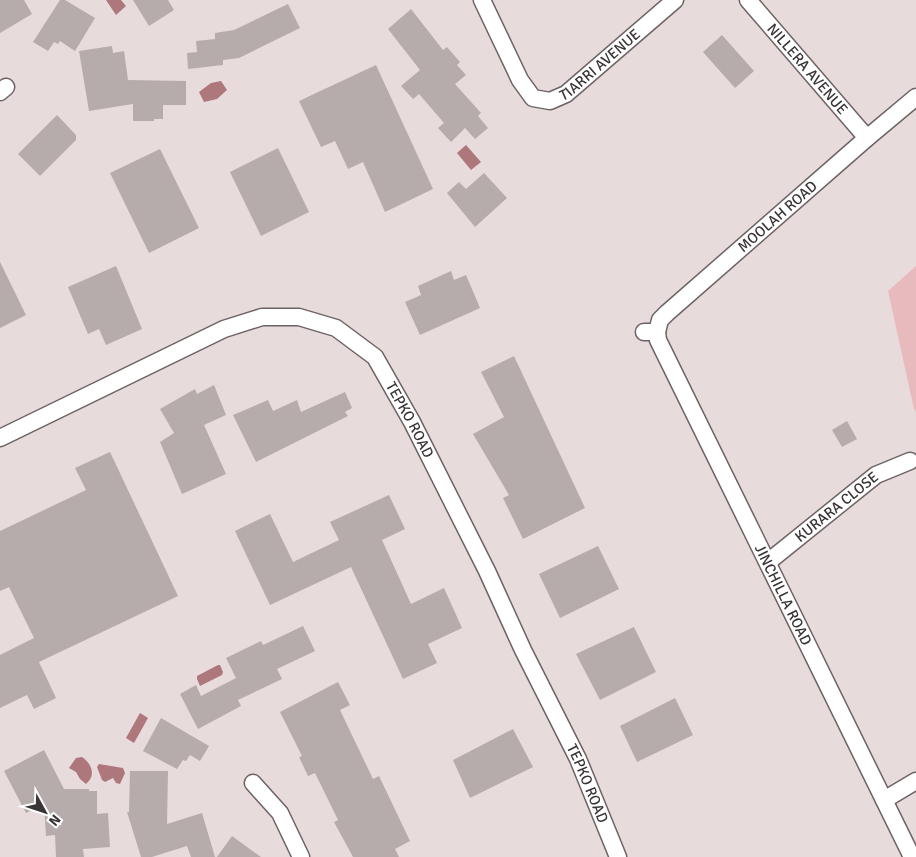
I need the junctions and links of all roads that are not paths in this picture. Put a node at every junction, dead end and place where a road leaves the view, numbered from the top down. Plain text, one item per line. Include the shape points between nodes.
1 (482, 0) edge
2 (675, 0) edge
3 (748, 0) edge
4 (916, 97) edge
5 (866, 138) junction
6 (651, 332) joint
7 (0, 438) edge
8 (910, 461) dead end
9 (768, 562) junction
10 (916, 780) edge
11 (253, 783) dead end
12 (884, 800) junction
13 (301, 857) edge
14 (618, 857) edge
15 (912, 857) edge

1 - 2 street, TIARRI AVENUE via 520,80 533,98 550,101 566,94
3 - 5 street, NILLERA AVENUE
4 - 5 street, MOOLAH ROAD
5 - 6 street, MOOLAH ROAD via 667,313
6 - 9 street, JINCHILLA ROAD via 658,340
7 - 14 street, TEPKO ROAD via 224,329 262,317 299,317 336,328 375,357 412,422 578,759
8 - 9 street, KURARA CLOSE via 876,474
9 - 12 street, JINCHILLA ROAD
10 - 12 street
11 - 13 street via 280,813
12 - 15 street, JINCHILLA ROAD

